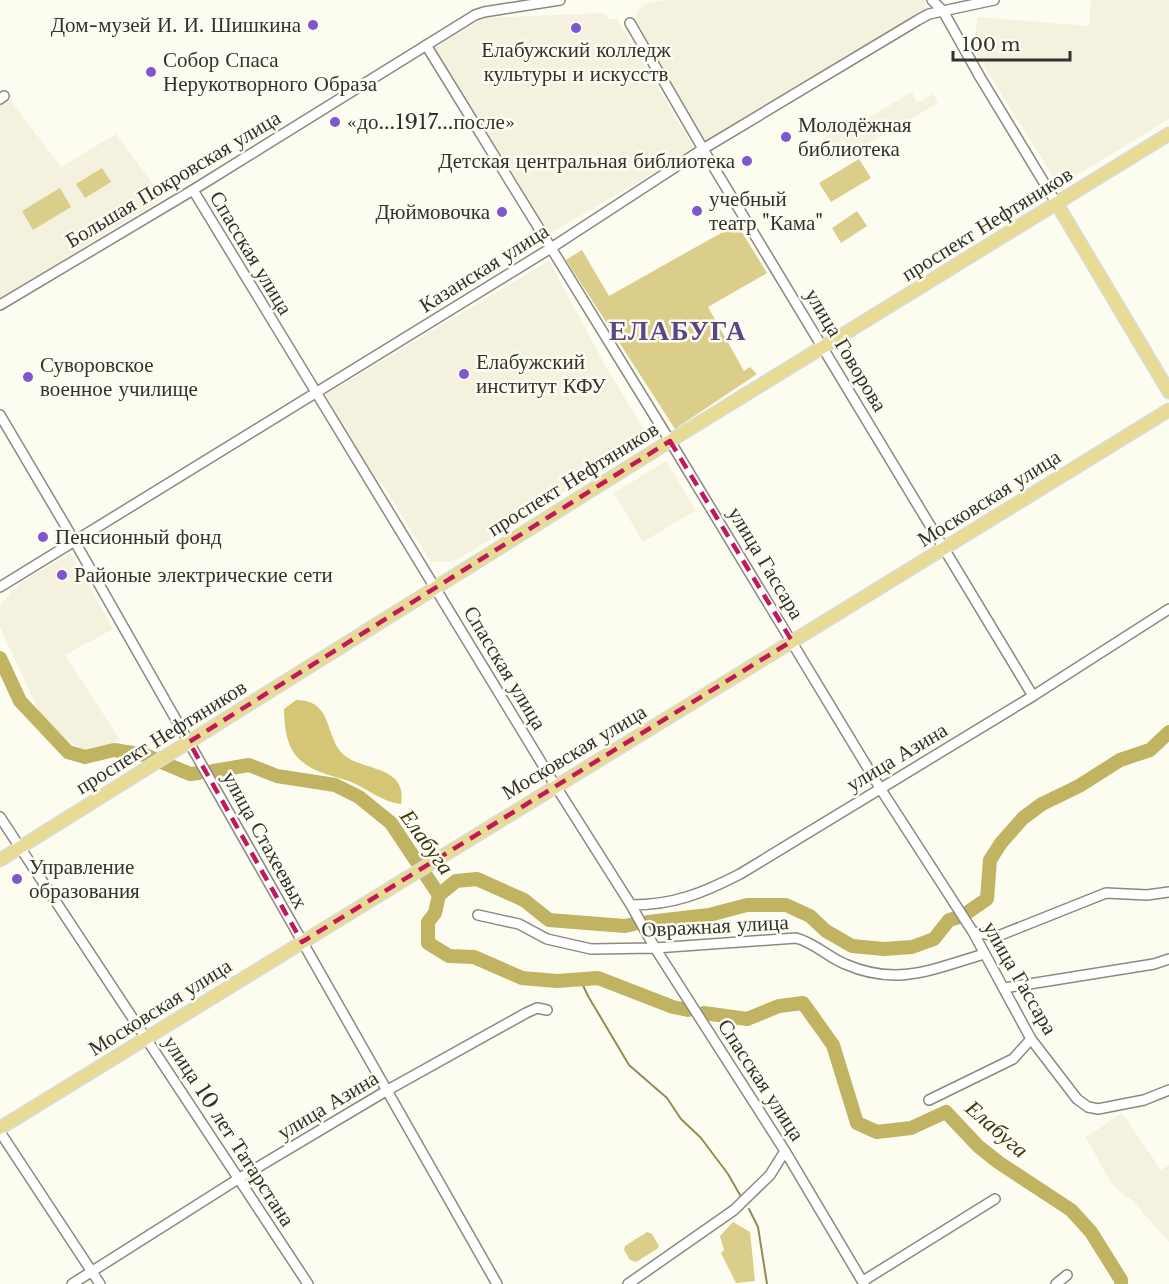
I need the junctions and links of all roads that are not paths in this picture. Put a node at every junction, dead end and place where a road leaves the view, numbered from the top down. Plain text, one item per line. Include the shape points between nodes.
1 (560, 0) edge
2 (932, 0) edge
3 (994, 0) edge
4 (943, 11) junction
5 (630, 23) dead end
6 (426, 45) junction
7 (1169, 134) edge
8 (703, 149) junction
9 (193, 190) junction
10 (1057, 204) junction
11 (551, 248) junction
12 (0, 305) edge
13 (824, 348) junction
14 (1169, 392) edge
15 (315, 393) junction
16 (1169, 410) edge
17 (0, 415) edge
18 (670, 441) junction
19 (75, 542) junction
20 (945, 548) junction
21 (0, 587) edge
22 (436, 589) junction
23 (1169, 609) edge
24 (792, 641) junction
25 (1033, 696) junction
26 (189, 742) junction
27 (555, 785) junction
28 (880, 788) junction
29 (0, 817) edge
30 (20, 848) junction
31 (0, 860) edge
32 (1169, 892) edge
33 (632, 905) junction
34 (478, 915) dead end
35 (973, 932) junction
36 (302, 942) junction
37 (655, 948) junction
38 (984, 954) junction
39 (1169, 959) edge
40 (1004, 988) junction
41 (547, 1010) dead end
42 (1031, 1038) junction
43 (146, 1039) junction
44 (1169, 1090) edge
45 (386, 1091) junction
46 (929, 1100) dead end
47 (0, 1130) edge
48 (785, 1150) junction
49 (238, 1179) junction
50 (995, 1199) dead end
51 (92, 1272) junction
52 (1067, 1275) dead end
53 (863, 1283) edge
54 (72, 1284) edge
55 (100, 1284) edge
56 (309, 1284) edge
57 (497, 1284) edge
58 (628, 1284) edge
59 (1056, 1284) edge

1 - 6 street, Большая Покровская улица via 475,15
2 - 4 street
3 - 4 street, Казанская улица
4 - 8 street, Казанская улица via 918,20
4 - 10 street
5 - 8 street, улица Говорова
6 - 9 street, Большая Покровская улица
6 - 11 street, улица Гассара
7 - 10 main road, проспект Нефтяников
8 - 11 street, Казанская улица
8 - 13 street, улица Говорова
9 - 12 street, Большая Покровская улица
9 - 15 street, Спасская улица
10 - 13 main road, проспект Нефтяников
10 - 14 main road
11 - 15 street, Казанская улица
11 - 18 street, улица Гассара
13 - 18 main road, проспект Нефтяников
13 - 20 street, улица Говорова
15 - 19 street, Казанская улица
15 - 22 street, Спасская улица
16 - 20 main road, Московская улица
17 - 19 street, улица Стахеевых
18 - 22 main road, проспект Нефтяников
18 - 24 street, улица Гассара
19 - 21 street, Казанская улица
19 - 26 street, улица Стахеевых
20 - 24 main road, Московская улица
20 - 25 street, улица Говорова
22 - 26 main road, проспект Нефтяников
22 - 27 street, Спасская улица
23 - 25 street, улица Азина
24 - 27 main road, Московская улица
24 - 28 street, улица Гассара
25 - 28 street, улица Азина
26 - 30 main road, проспект Нефтяников
26 - 36 street, улица Стахеевых
27 - 33 street, Спасская улица
27 - 36 main road, Московская улица
28 - 33 street, улица Азина via 706,892 677,901
28 - 35 street, улица Гассара
29 - 30 street, улица 10 лет Татарстана
30 - 31 main road, проспект Нефтяников
30 - 43 street, улица 10 лет Татарстана
32 - 35 street via 1106,893 998,936
33 - 37 street, Спасская улица
34 - 37 street, Овражная улица via 519,924 547,939 591,949
35 - 38 street, улица Гассара
36 - 43 main road, Московская улица
36 - 45 street, улица Стахеевых
37 - 38 street, Овражная улица via 796,938 854,968 887,976 922,972
37 - 48 street, Спасская улица
38 - 40 street, улица Гассара
39 - 40 street
40 - 42 street, улица Гассара
41 - 45 street, улица Азина via 537,1008 526,1013
42 - 44 street, улица Гассара via 1077,1099 1088,1107 1098,1109 1144,1100
42 - 46 street via 1013,1059
43 - 47 main road, Московская улица
43 - 49 street, улица 10 лет Татарстана
45 - 49 street, улица Азина
45 - 57 street, улица Стахеевых
47 - 51 street
48 - 53 street, Спасская улица
48 - 58 street via 770,1175 734,1210
49 - 51 street, улица Азина
49 - 56 street, улица 10 лет Татарстана
50 - 53 street
51 - 54 street, улица Азина
51 - 55 street
52 - 59 street

